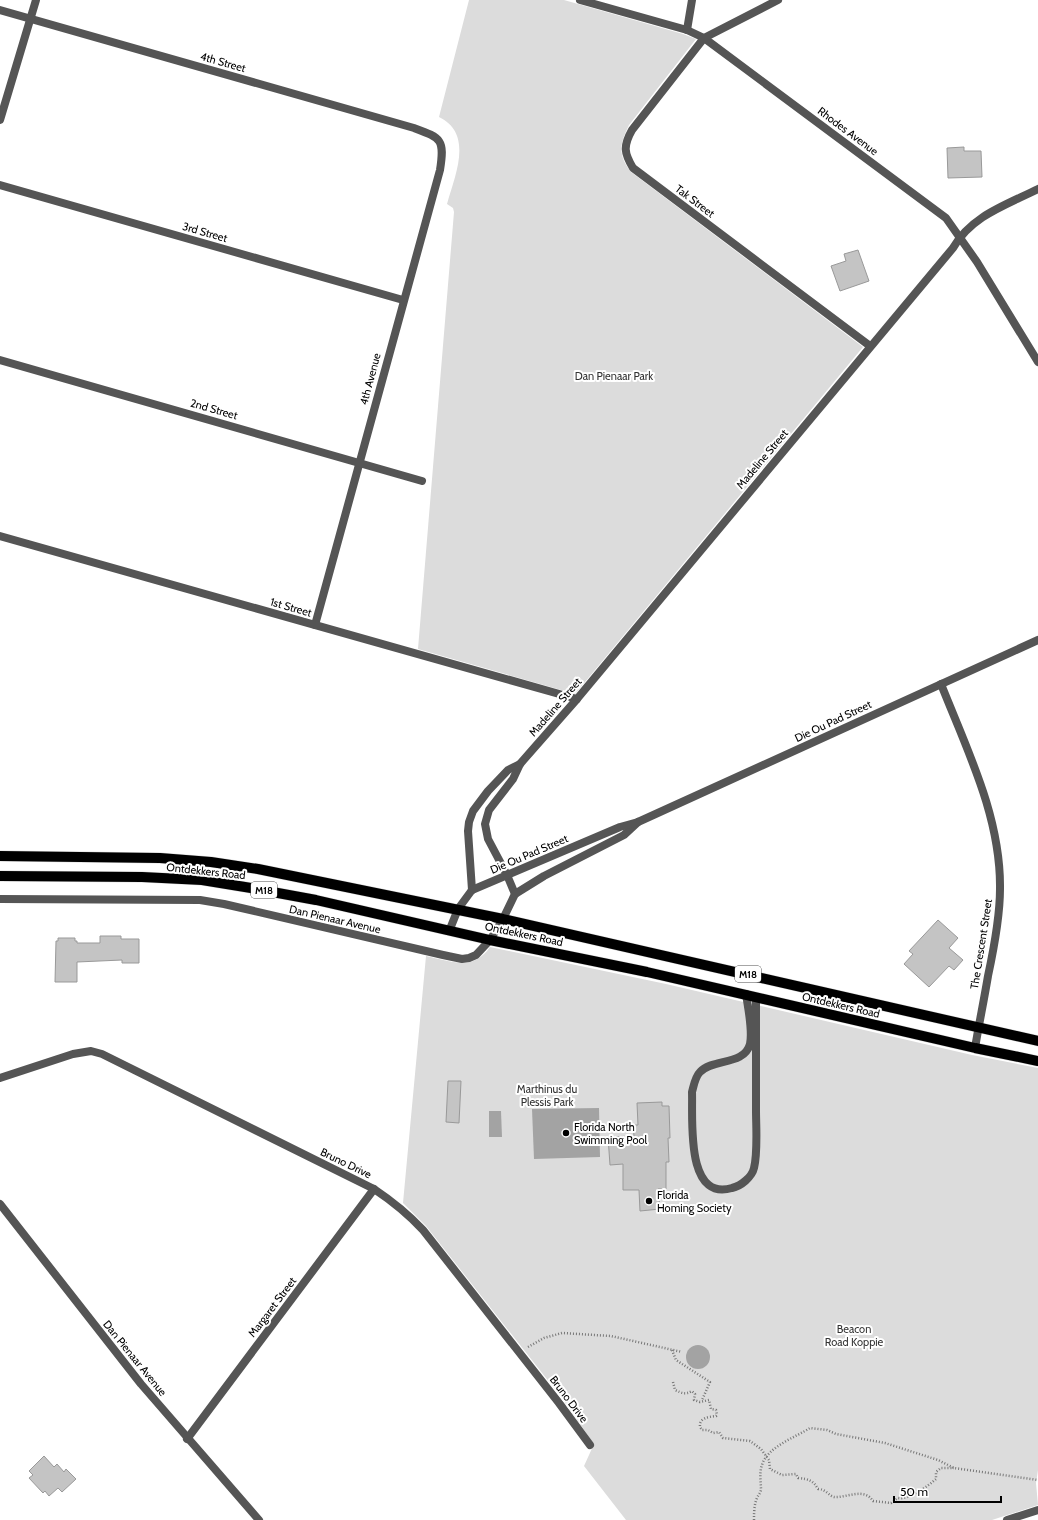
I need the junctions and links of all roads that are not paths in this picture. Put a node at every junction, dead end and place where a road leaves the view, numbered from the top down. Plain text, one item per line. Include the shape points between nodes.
1 (36, 0) edge
2 (580, 0) edge
3 (692, 0) edge
4 (778, 0) edge
5 (0, 10) edge
6 (30, 19) junction
7 (687, 30) junction
8 (704, 38) junction
9 (0, 120) edge
10 (439, 140) joint
11 (0, 185) edge
12 (1038, 189) edge
13 (959, 237) junction
14 (403, 300) junction
15 (870, 346) junction
16 (0, 360) edge
17 (1038, 362) edge
18 (359, 462) junction
19 (422, 481) dead end
20 (0, 536) edge
21 (315, 625) junction
22 (1038, 640) edge
23 (941, 684) junction
24 (576, 699) junction
25 (520, 764) junction
26 (638, 822) junction
27 (0, 856) edge
28 (507, 875) junction
29 (0, 876) edge
30 (472, 890) junction
31 (515, 894) junction
32 (0, 900) edge
33 (458, 909) junction
34 (503, 919) junction
35 (450, 930) junction
36 (490, 940) junction
37 (751, 996) junction
38 (979, 1027) junction
39 (1038, 1041) edge
40 (975, 1048) junction
41 (1038, 1061) edge
42 (0, 1078) edge
43 (374, 1189) junction
44 (0, 1204) edge
45 (187, 1438) junction
46 (590, 1445) dead end
47 (1038, 1510) edge
48 (258, 1520) edge
49 (1007, 1520) edge

1 - 6 street
2 - 7 street, Rhodes Avenue
3 - 7 street
4 - 8 street
5 - 6 street, 4th Street
6 - 9 street
6 - 10 street, 4th Street via 414,128
7 - 8 street, Rhodes Avenue
8 - 13 street, Rhodes Avenue via 920,197 946,218
8 - 15 street, Tak Street via 632,130 626,142 627,157 634,168
10 - 14 street, 4th Avenue via 442,148 440,170
11 - 14 street, 3rd Street
12 - 13 street, Madeline Street via 982,217
13 - 15 street, Madeline Street via 953,248
13 - 17 street, Rhodes Avenue
14 - 18 street, 4th Avenue
15 - 24 street, Madeline Street
16 - 18 street, 2nd Street
18 - 19 street, 2nd Street
18 - 21 street, 4th Avenue
20 - 21 street, 1st Street
21 - 24 street, 1st Street
22 - 23 street, Die Ou Pad Street
23 - 26 street, Die Ou Pad Street
23 - 38 street, The Crescent Street via 984,795 992,820 999,864 999,911
24 - 25 street, Madeline Street
25 - 28 street, Madeline Street via 513,779 489,810 485,824 488,839
25 - 30 street, Madeline Street via 508,770 473,811 468,831
26 - 28 street, Die Ou Pad Street via 620,826
26 - 31 street, Die Ou Pad Street via 624,835 544,876
27 - 33 main road, Ontdekkers Road / M18 via 123,857 211,862
28 - 30 street, Die Ou Pad Street
28 - 31 street, Madeline Street
29 - 35 main road, Ontdekkers Road / M18 via 142,877 222,883 316,900
30 - 33 street
31 - 34 street
32 - 36 street, Dan Pienaar Avenue via 200,900 462,959 476,956
33 - 34 main road, Ontdekkers Road / M18
33 - 35 street
34 - 36 street
34 - 38 main road, Ontdekkers Road / M18
35 - 36 main road, Ontdekkers Road / M18
36 - 37 main road, Ontdekkers Road / M18
37 - 37 street via 756,1133 754,1167 741,1184 732,1189 720,1189 705,1182 697,1168 693,1148 692,1092 701,1070 739,1057 748,1048
37 - 40 main road, Ontdekkers Road / M18
38 - 39 main road, Ontdekkers Road / M18
38 - 40 street, The Crescent Street
40 - 41 main road, Ontdekkers Road / M18
42 - 43 street, Bruno Drive via 73,1054 91,1051 102,1054
43 - 45 street, Margaret Street
43 - 46 street, Bruno Drive via 396,1204 423,1230
44 - 45 street, Dan Pienaar Avenue via 141,1384
45 - 48 street, Dan Pienaar Avenue
47 - 49 street

